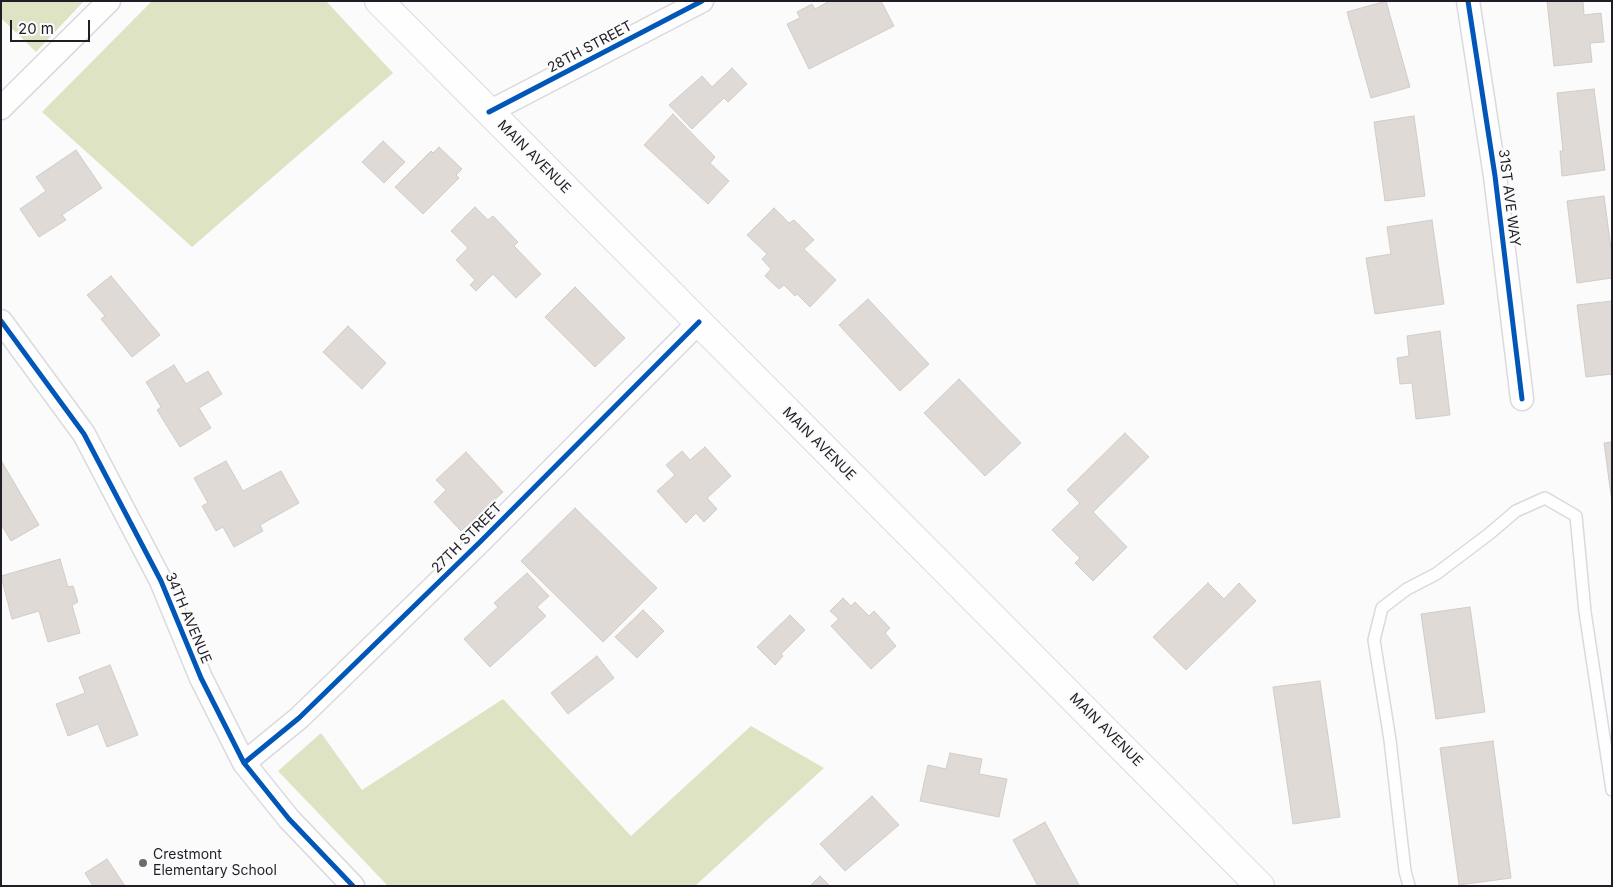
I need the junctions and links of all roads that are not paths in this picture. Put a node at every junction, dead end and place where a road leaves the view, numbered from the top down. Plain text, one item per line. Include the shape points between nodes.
1 (109, 1) edge
2 (379, 1) edge
3 (702, 1) edge
4 (1468, 1) edge
5 (1, 108) edge
6 (489, 112) junction
7 (1, 321) edge
8 (699, 322) junction
9 (1522, 399) dead end
10 (244, 763) junction
11 (1612, 790) edge
12 (353, 886) edge
13 (1260, 886) edge
14 (1409, 886) edge

1 - 5 street
2 - 6 main road, MAIN AVENUE
3 - 6 street, 28TH STREET
4 - 9 street, 31ST AVE WAY via 1495,176
6 - 8 main road, MAIN AVENUE
7 - 10 street, 34TH AVENUE via 84,434 161,582 201,678
8 - 10 street, 27TH STREET via 299,718
8 - 13 main road, MAIN AVENUE
10 - 12 street, 34TH AVENUE via 289,819
11 - 14 lane via 1585,612 1576,516 1545,498 1516,511 1436,574 1407,589 1382,608 1374,640

